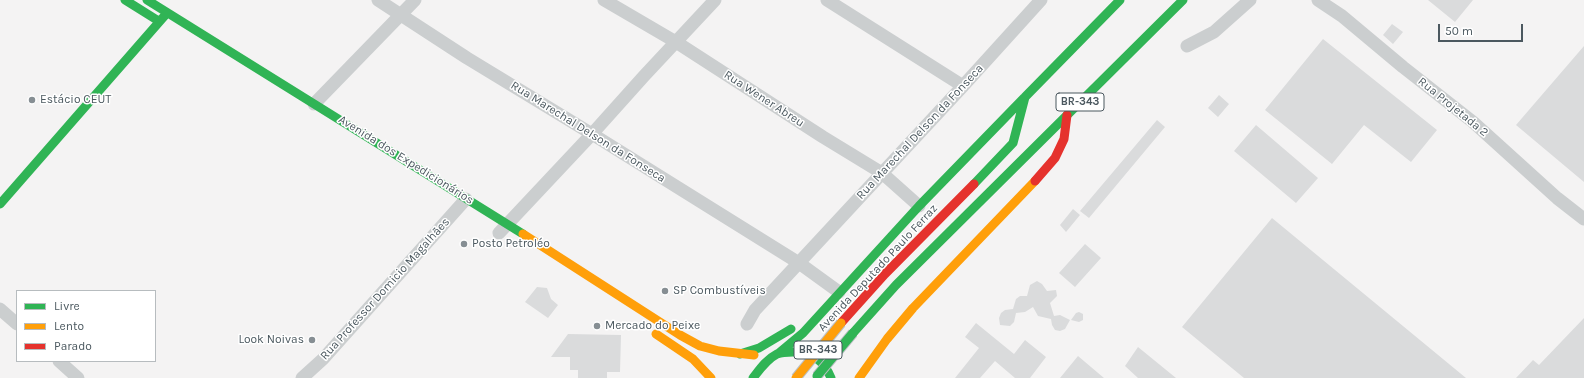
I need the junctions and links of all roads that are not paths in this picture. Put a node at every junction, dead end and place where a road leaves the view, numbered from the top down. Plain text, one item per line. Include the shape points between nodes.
1 (125, 0) edge
2 (147, 0) edge
3 (378, 0) edge
4 (415, 0) edge
5 (604, 0) edge
6 (715, 0) edge
7 (827, 0) edge
8 (1041, 0) edge
9 (1120, 0) edge
10 (1183, 0) edge
11 (1250, 0) edge
12 (1318, 0) edge
13 (167, 12) junction
14 (400, 14) junction
15 (163, 23) junction
16 (676, 42) junction
17 (1187, 46) dead end
18 (963, 86) junction
19 (1025, 97) junction
20 (314, 104) junction
21 (1067, 115) junction
22 (592, 134) junction
23 (882, 173) junction
24 (0, 204) edge
25 (461, 206) junction
26 (919, 206) junction
27 (1584, 219) edge
28 (501, 231) junction
29 (798, 263) junction
30 (837, 294) junction
31 (0, 309) edge
32 (16, 323) edge
33 (747, 324) dead end
34 (647, 328) dead end
35 (779, 353) junction
36 (740, 354) junction
37 (60, 362) edge
38 (78, 378) edge
39 (302, 378) edge
40 (711, 378) edge
41 (753, 378) edge
42 (796, 378) edge
43 (814, 378) edge
44 (831, 378) edge
45 (859, 378) edge

1 - 15 main road
2 - 13 main road, Avenida dos Expedicionários
3 - 14 street, Rua Marechal Delson da Fonseca
4 - 14 street
5 - 16 street, Rua Wener Abreu
6 - 16 street
7 - 18 street
8 - 18 street, Rua Marechal Delson da Fonseca
9 - 19 main road
10 - 21 main road, BR-343
11 - 17 street via 1214,32
12 - 27 street, Rua Projetada 2 via 1342,16 1473,122
13 - 15 main road
13 - 20 main road, Avenida dos Expedicionários
14 - 20 street
14 - 22 street, Rua Marechal Delson da Fonseca
15 - 24 main road
16 - 22 street
16 - 23 street, Rua Wener Abreu
18 - 23 street, Rua Marechal Delson da Fonseca
19 - 26 main road
19 - 42 main road, Avenida Deputado Paulo Ferraz / BR-343, bridge via 1014,143 885,274
20 - 25 main road, Avenida dos Expedicionários
21 - 43 main road, Avenida Deputado Paulo Ferraz / BR-343, bridge via 896,285
21 - 45 main road via 1064,139 1055,158 913,308
22 - 28 street
22 - 29 street, Rua Marechal Delson da Fonseca
23 - 26 street, Rua Wener Abreu
23 - 29 street, Rua Marechal Delson da Fonseca
25 - 28 main road, Avenida dos Expedicionários
25 - 39 street, Rua Professor Domicio Magalhães via 323,359
26 - 30 main road
28 - 36 main road, Avenida dos Expedicionários via 700,346
29 - 30 street, Rua Marechal Delson da Fonseca
29 - 33 street, Rua Marechal Delson da Fonseca via 755,310
30 - 35 main road via 803,333
30 - 36 main road via 778,338 760,348
31 - 32 street
34 - 40 main road via 672,344 705,370
35 - 36 main road, Avenida dos Expedicionários
35 - 41 main road via 763,365
35 - 44 main road, Avenida dos Expedicionários via 799,351 818,358 827,367
37 - 38 street

